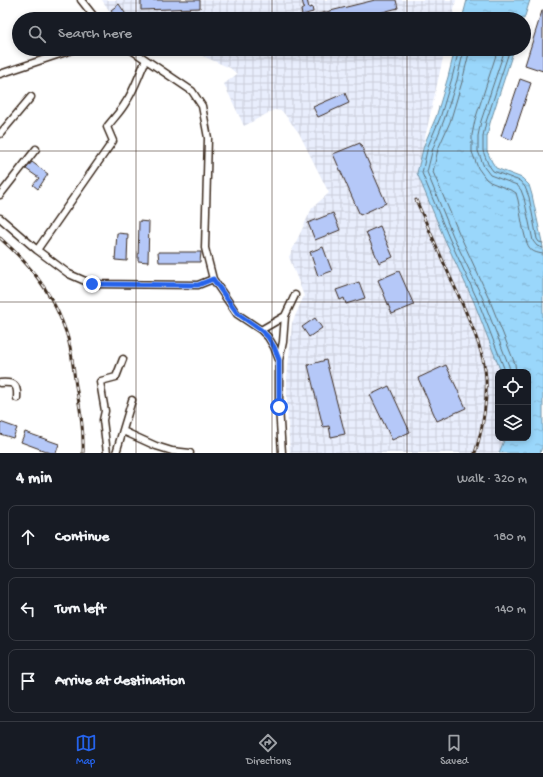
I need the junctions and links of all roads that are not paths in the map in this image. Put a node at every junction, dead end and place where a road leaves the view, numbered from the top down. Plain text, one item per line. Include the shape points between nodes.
1 (81, 0) edge
2 (90, 12) edge
3 (54, 56) edge
4 (140, 56) edge
5 (146, 60) junction
6 (0, 74) edge
7 (31, 97) dead end
8 (0, 123) edge
9 (6, 128) junction
10 (0, 134) edge
11 (36, 149) dead end
12 (0, 195) edge
13 (0, 218) edge
14 (37, 250) junction
15 (213, 279) junction
16 (295, 295) dead end
17 (285, 316) junction
18 (261, 330) junction
19 (123, 359) dead end
20 (279, 360) junction
21 (0, 383) edge
22 (17, 398) dead end
23 (132, 400) dead end
24 (123, 431) junction
25 (107, 453) edge
26 (116, 453) edge
27 (190, 453) edge
28 (282, 453) edge

1 - 2 street
3 - 6 street
4 - 5 street
5 - 14 street via 126,103 107,127 113,141
5 - 15 street via 192,91 202,106 208,138 205,248
7 - 9 street
8 - 9 street
9 - 10 street
11 - 12 street
13 - 14 street
14 - 15 street via 68,274 92,284 198,285
15 - 18 street via 238,314
16 - 17 street
17 - 18 street
17 - 20 street
18 - 20 street via 268,337
19 - 25 street via 116,377 100,382 105,411 103,420
20 - 28 street
21 - 22 street via 15,385 18,389
23 - 24 street
24 - 26 street
24 - 27 street via 161,448

